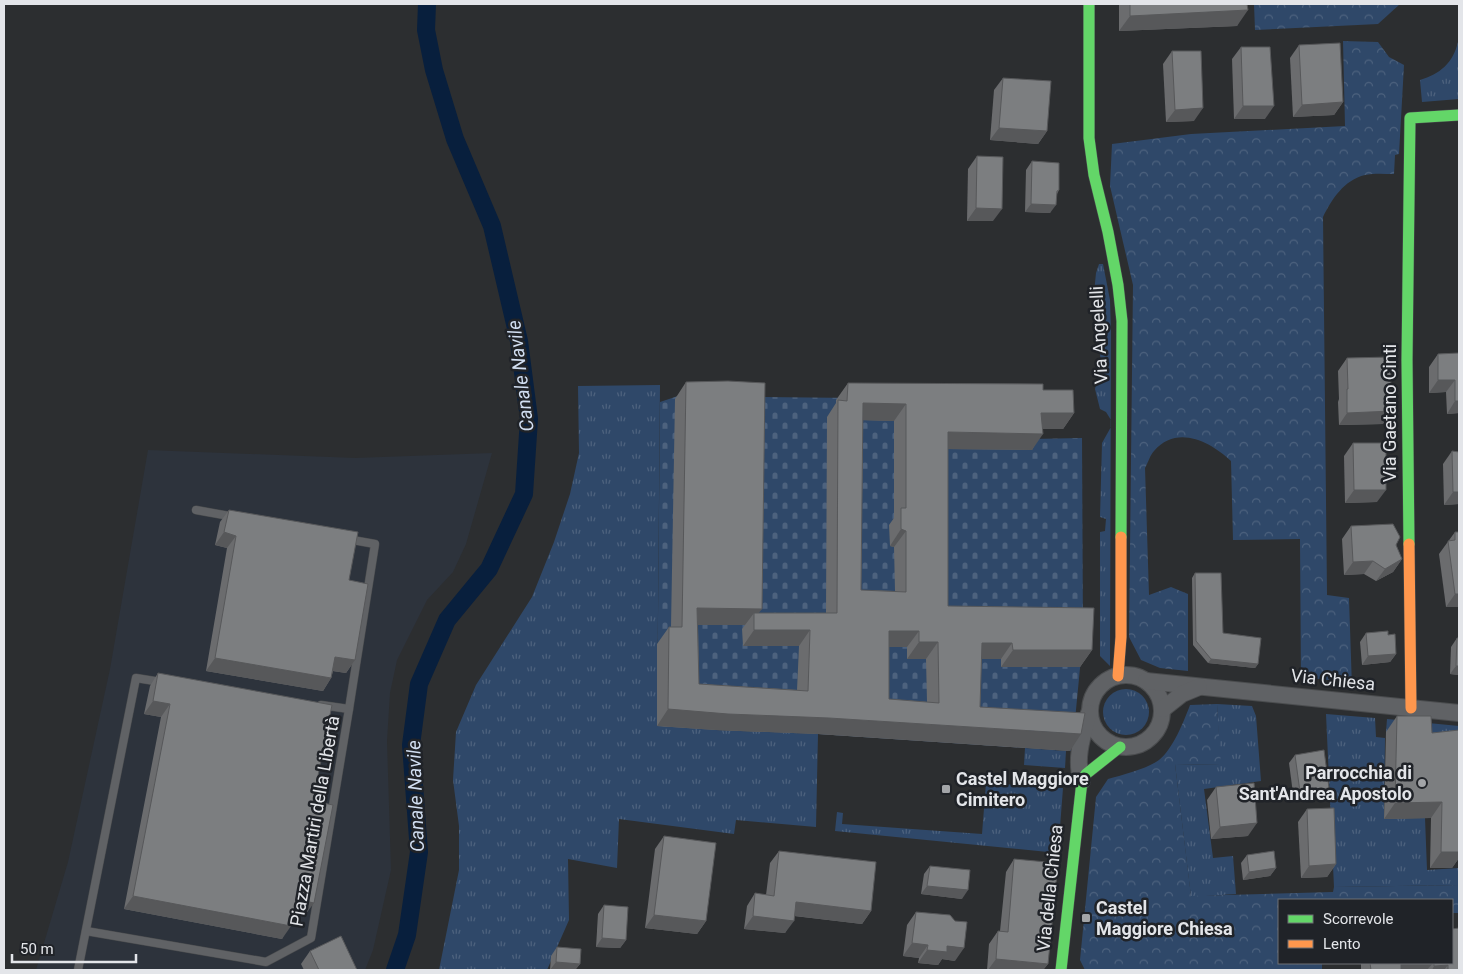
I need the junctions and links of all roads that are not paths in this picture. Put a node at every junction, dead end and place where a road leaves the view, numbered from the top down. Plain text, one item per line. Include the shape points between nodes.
1 (1089, 4) edge
2 (1459, 116) edge
3 (196, 510) dead end
4 (243, 519) edge
5 (337, 537) edge
6 (1121, 636) joint
7 (1132, 677) junction
8 (166, 682) edge
9 (1203, 687) junction
10 (311, 704) edge
11 (1411, 708) junction
12 (349, 709) junction
13 (1163, 709) junction
14 (1089, 713) junction
15 (1459, 713) edge
16 (1120, 747) junction
17 (1082, 781) junction
18 (86, 932) junction
19 (78, 970) edge
20 (1061, 970) edge

1 - 6 street, Via Angelelli via 1089,138 1122,321
2 - 11 street, Via Gaetano Cinti via 1410,118 1406,360
3 - 4 lane
5 - 12 lane via 375,544
6 - 7 street, Via Angelelli
7 - 9 street, Via Chiesa
7 - 13 street via 1154,688
7 - 14 street via 1104,682 1097,688
8 - 18 lane via 136,678
9 - 11 street, Via Chiesa
9 - 13 street, Via Chiesa via 1182,694
10 - 12 lane, Piazza Martiri della Libertà
11 - 15 street, Via Chiesa
12 - 18 lane, Piazza Martiri della Libertà via 311,938 266,962
13 - 16 street via 1160,725 1150,738 1131,748
14 - 16 street via 1098,736
14 - 17 street, Via della Chiesa via 1082,737 1079,772
16 - 17 street via 1086,774
17 - 20 street, Via della Chiesa
18 - 19 lane

